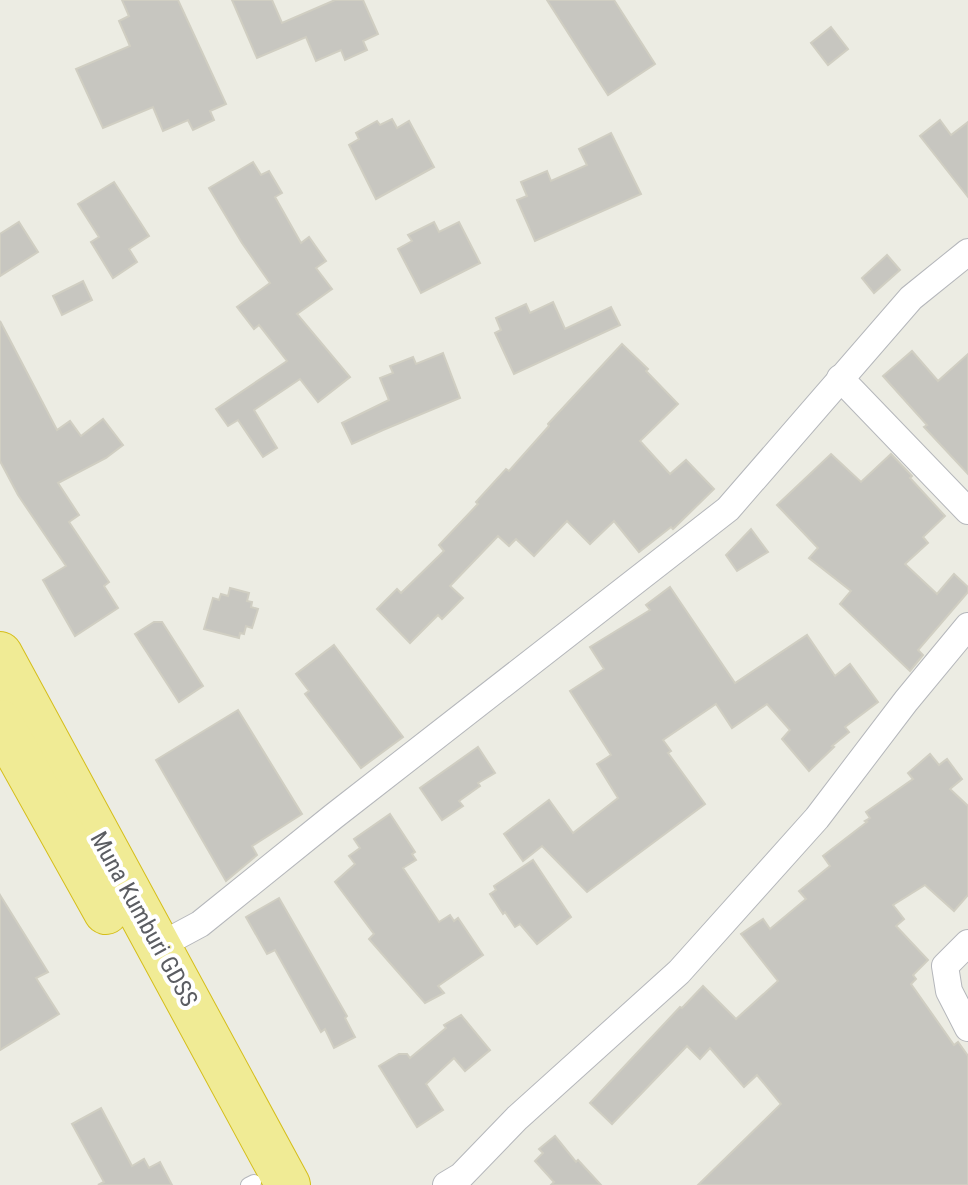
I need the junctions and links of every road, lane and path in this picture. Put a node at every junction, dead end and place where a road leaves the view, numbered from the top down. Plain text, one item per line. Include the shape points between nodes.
1 (968, 252) edge
2 (840, 378) junction
3 (968, 511) edge
4 (968, 626) edge
5 (0, 654) edge
6 (0, 722) edge
7 (968, 943) edge
8 (159, 946) junction
9 (968, 1028) edge
10 (261, 1184) edge
11 (446, 1185) edge

1 - 2 street via 911,298
2 - 3 street
2 - 8 street via 728,509 200,924
4 - 11 street via 817,818 679,972
5 - 8 highway, Muna Kumburi GDSS
6 - 10 highway, Muna Kumburi GDSS
7 - 9 street via 945,966 949,991
8 - 10 highway, Muna Kumburi GDSS

